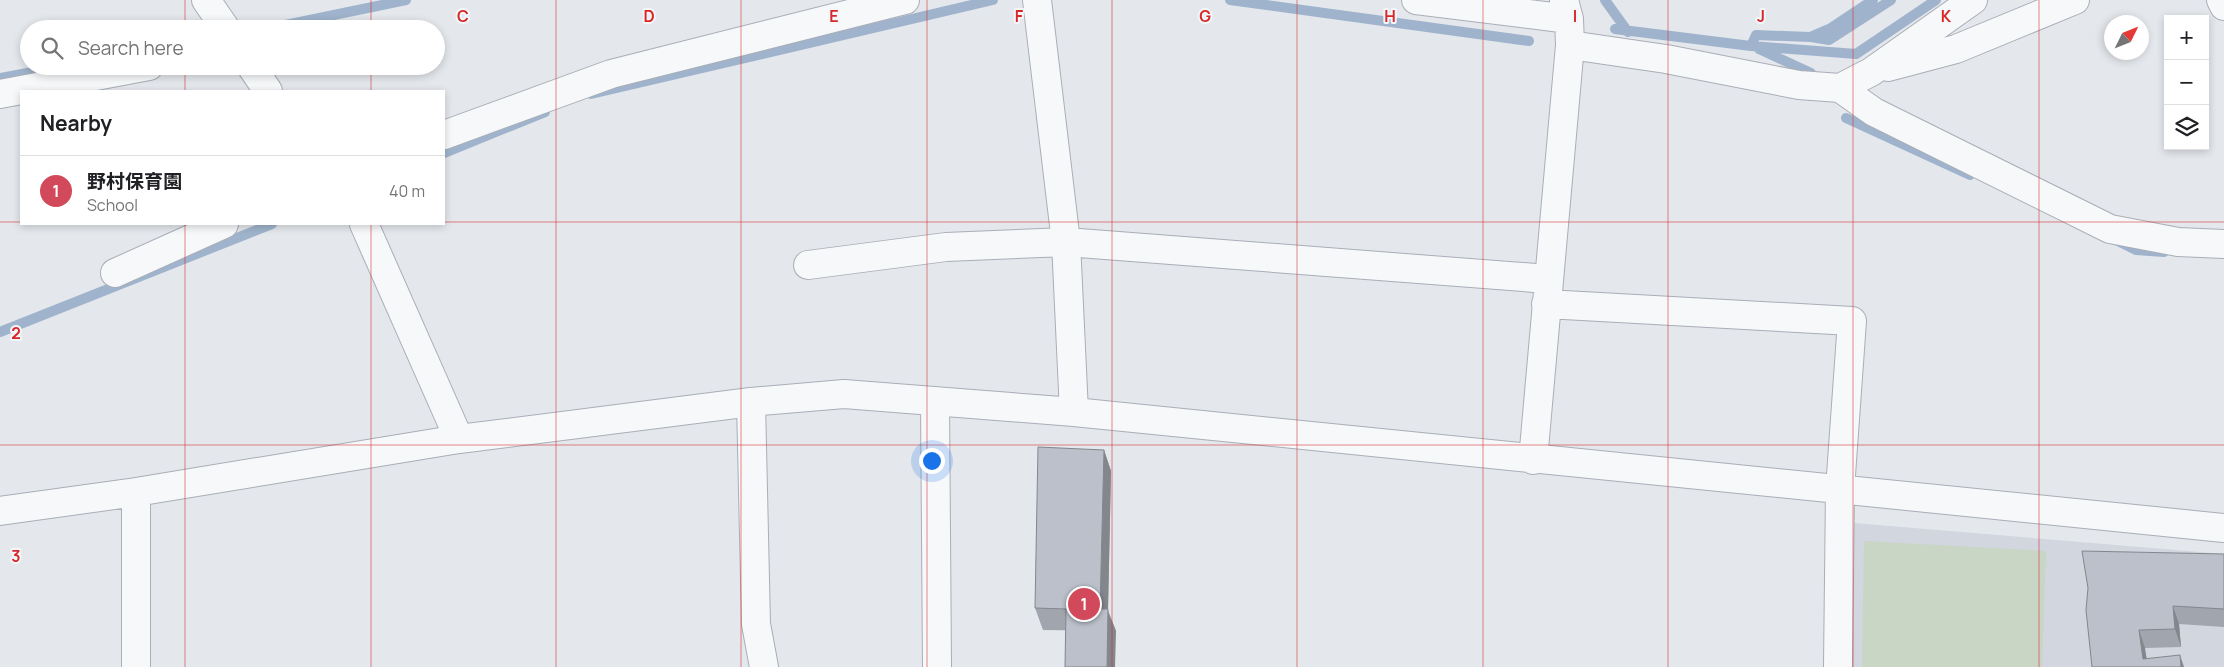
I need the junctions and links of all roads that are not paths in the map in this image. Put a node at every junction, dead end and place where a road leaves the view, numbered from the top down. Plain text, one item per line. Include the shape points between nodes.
1 (206, 0) edge
2 (905, 0) edge
3 (1416, 0) edge
4 (1973, 0) edge
5 (2075, 0) edge
6 (2221, 0) edge
7 (2224, 6) edge
8 (1038, 7) edge
9 (220, 20) edge
10 (1568, 21) edge
11 (1871, 72) junction
12 (101, 75) edge
13 (257, 75) edge
14 (1840, 88) junction
15 (20, 90) edge
16 (21, 90) edge
17 (267, 90) edge
18 (0, 94) edge
19 (445, 135) edge
20 (222, 225) edge
21 (364, 225) edge
22 (1066, 242) junction
23 (2224, 244) edge
24 (808, 265) dead end
25 (115, 273) dead end
26 (1547, 291) junction
27 (935, 401) junction
28 (751, 402) junction
29 (1074, 412) junction
30 (459, 439) junction
31 (1532, 460) junction
32 (1840, 489) junction
33 (136, 492) junction
34 (0, 511) edge
35 (2224, 528) edge
36 (136, 667) edge
37 (764, 667) edge
38 (937, 667) edge
39 (1838, 667) edge

1 - 9 street
2 - 19 street via 611,74
3 - 10 street
4 - 11 street
5 - 11 street via 1956,49
6 - 7 street
8 - 22 street
10 - 14 street via 1666,59 1799,85
10 - 26 street
11 - 14 street
12 - 16 street
13 - 17 street
14 - 23 street via 1874,112 2110,229 2178,242
15 - 18 street
20 - 25 street
21 - 30 street
22 - 24 street via 946,247
22 - 26 street
22 - 29 street
26 - 31 street
26 - 32 street via 1852,321
27 - 28 street via 844,394
27 - 29 street
27 - 38 street
28 - 30 street
28 - 37 street via 756,624
29 - 31 street
30 - 33 street
31 - 32 street
32 - 35 street
32 - 39 street
33 - 34 street
33 - 36 street

